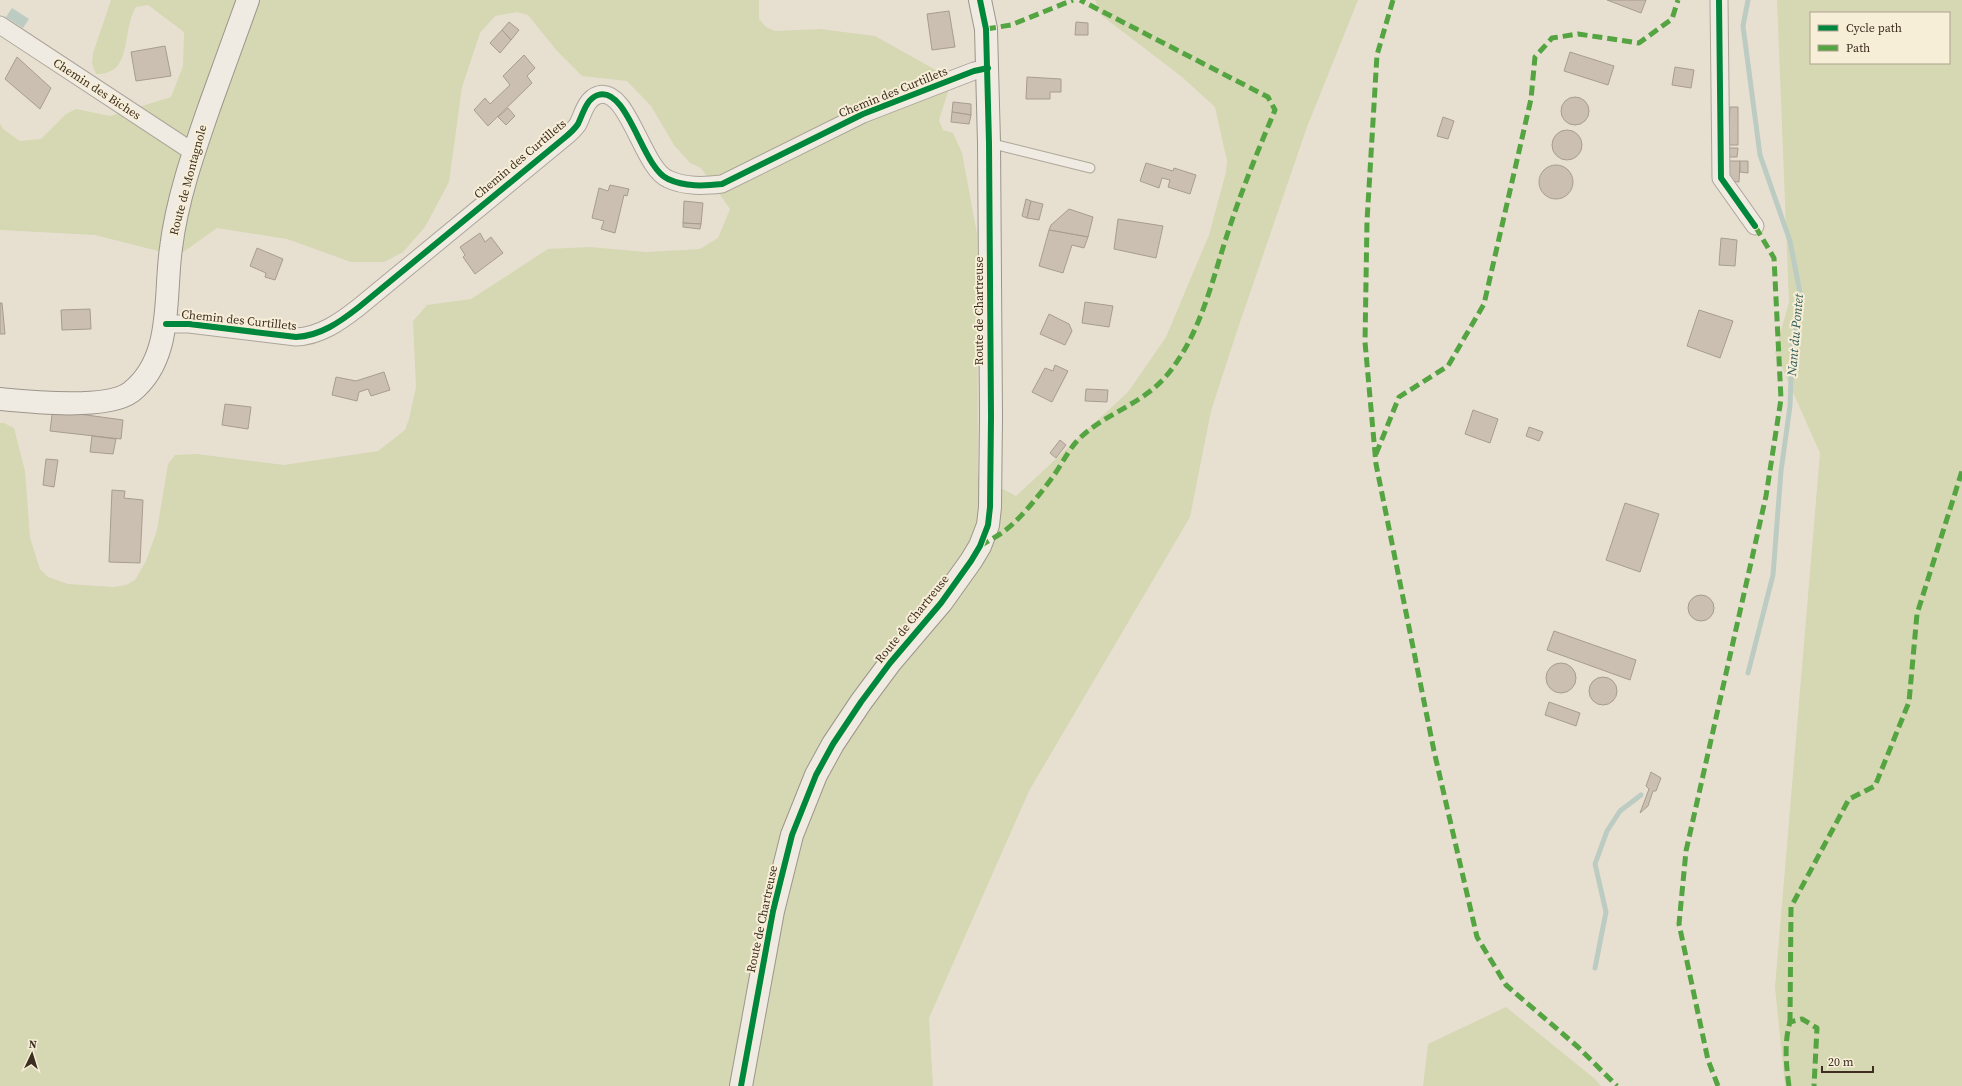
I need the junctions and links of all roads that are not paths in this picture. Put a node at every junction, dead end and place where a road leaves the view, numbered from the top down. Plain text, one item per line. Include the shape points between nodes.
1 (248, 0) edge
2 (980, 0) edge
3 (1719, 0) edge
4 (0, 25) edge
5 (988, 68) junction
6 (990, 143) junction
7 (193, 152) junction
8 (1090, 168) dead end
9 (1755, 226) dead end
10 (166, 324) junction
11 (0, 399) edge
12 (741, 1086) edge

1 - 7 main road, Route de Montagnole
2 - 5 main road, Route de Chartreuse via 986,29
3 - 9 street via 1721,178
4 - 7 street, Chemin des Biches
5 - 6 main road, Route de Chartreuse
5 - 10 street, Chemin des Curtillets via 974,71 863,114 722,184 701,186 667,179 656,170 622,106 605,94 597,95 590,101 577,125 563,139 359,308 329,328 310,336 296,337 190,324
6 - 8 lane
6 - 12 main road, Route de Chartreuse via 991,417 988,524 971,561 941,603 861,702 816,775 792,835 773,911
7 - 10 main road, Route de Montagnole via 170,249
10 - 11 main road, Route de Montagnole via 161,345 148,373 130,393 117,399 96,403

